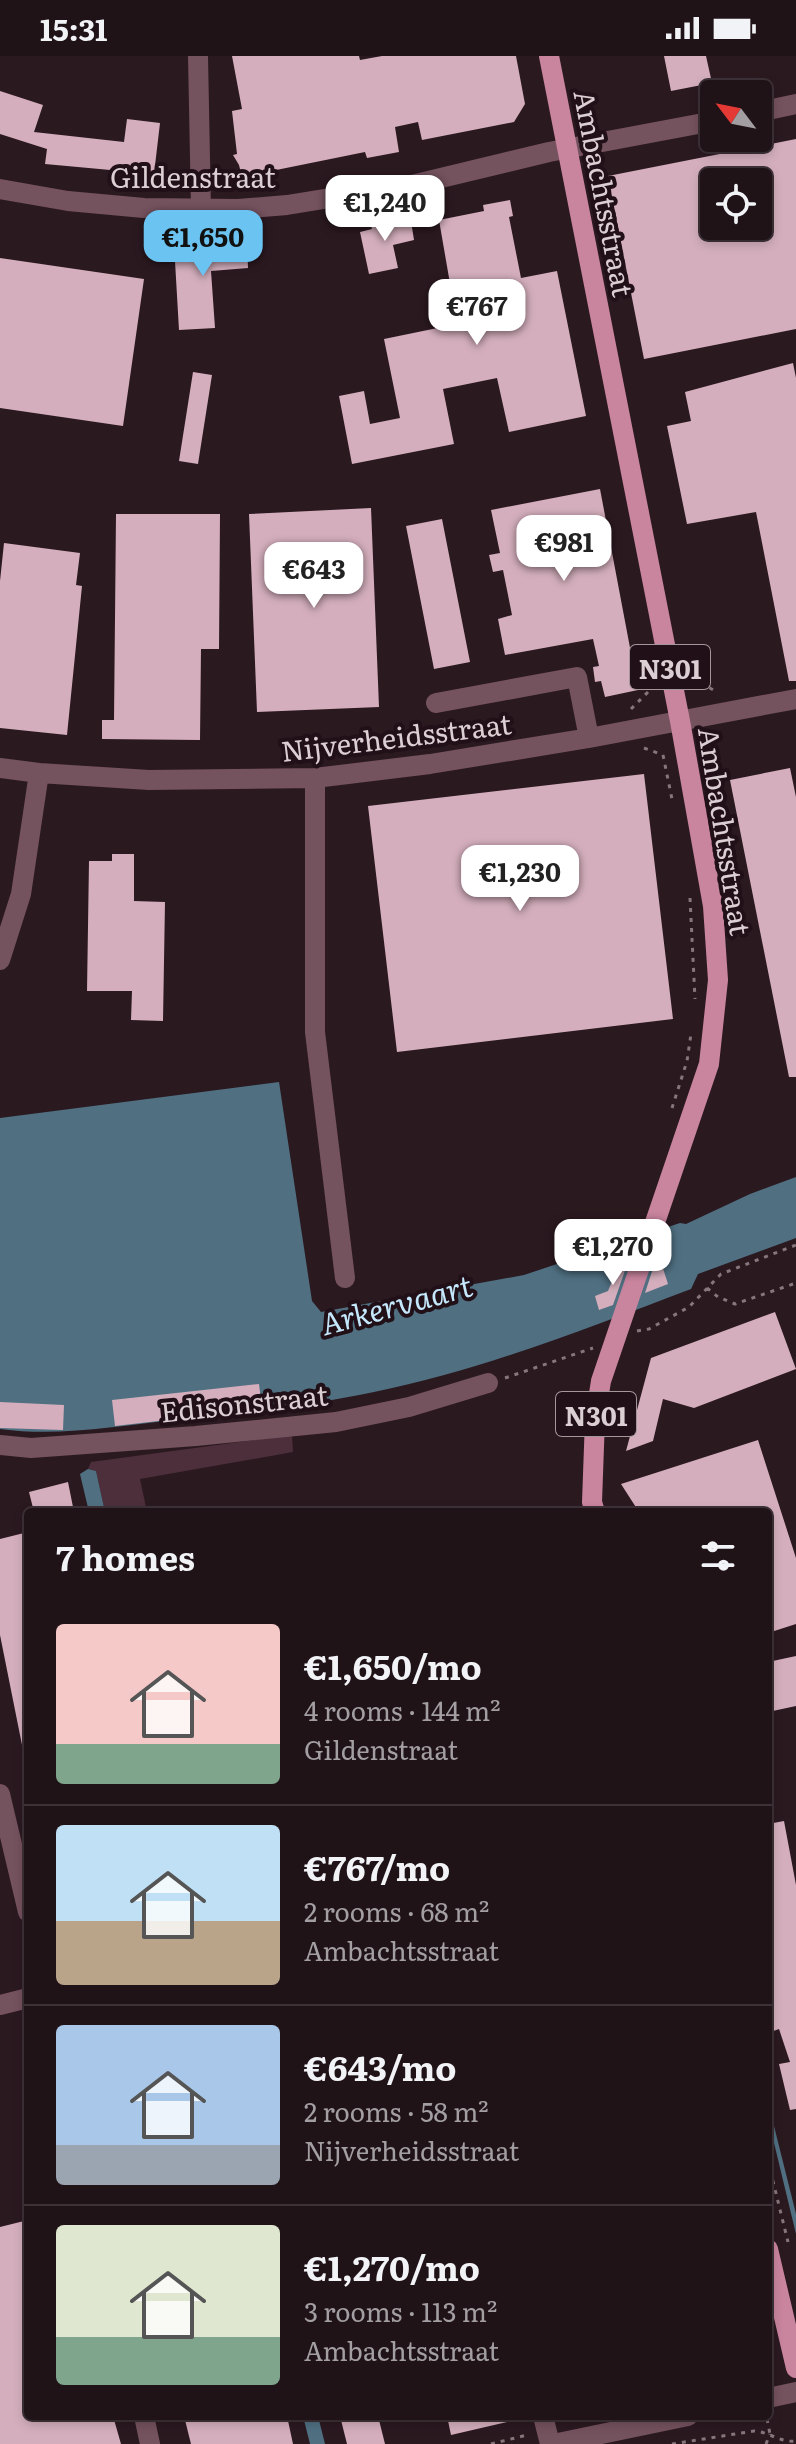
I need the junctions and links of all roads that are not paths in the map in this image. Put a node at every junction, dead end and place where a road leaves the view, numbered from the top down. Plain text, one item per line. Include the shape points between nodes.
1 (198, 56) edge
2 (549, 56) edge
3 (796, 104) edge
4 (772, 109) edge
5 (700, 124) edge
6 (568, 150) junction
7 (0, 189) edge
8 (201, 209) junction
9 (796, 699) edge
10 (436, 703) dead end
11 (680, 721) junction
12 (589, 738) junction
13 (0, 768) edge
14 (39, 773) junction
15 (315, 778) junction
16 (0, 960) edge
17 (345, 1278) dead end
18 (488, 1383) road end
19 (0, 1445) edge
20 (594, 1508) edge
21 (0, 1794) edge
22 (24, 1895) edge
23 (24, 1999) edge
24 (0, 2005) edge
25 (772, 2266) edge
26 (796, 2368) edge
27 (796, 2392) edge
28 (772, 2397) edge
29 (145, 2420) edge
30 (544, 2420) edge
31 (669, 2420) edge
32 (150, 2444) edge
33 (552, 2444) edge

1 - 8 street
2 - 6 main road, Ambachtsstraat / N301
3 - 4 street
5 - 6 street, Gildenstraat
6 - 8 street, Gildenstraat via 416,184 287,205
6 - 11 main road, Ambachtsstraat / N301
7 - 8 street, Gildenstraat via 68,201
9 - 11 street, Nijverheidsstraat
10 - 12 street via 577,677
11 - 12 street, Nijverheidsstraat
11 - 20 main road, Ambachtsstraat / N301 via 713,906 718,980 709,1064 601,1381
12 - 15 street, Nijverheidsstraat
13 - 14 street, Nijverheidsstraat
14 - 15 street, Nijverheidsstraat via 149,780
14 - 16 street via 21,894
15 - 17 street via 315,1032
18 - 19 street, Edisonstraat via 336,1422 46,1447
21 - 22 street
23 - 24 street
25 - 26 main road
27 - 28 street
29 - 32 street
30 - 33 street
31 - 33 street

